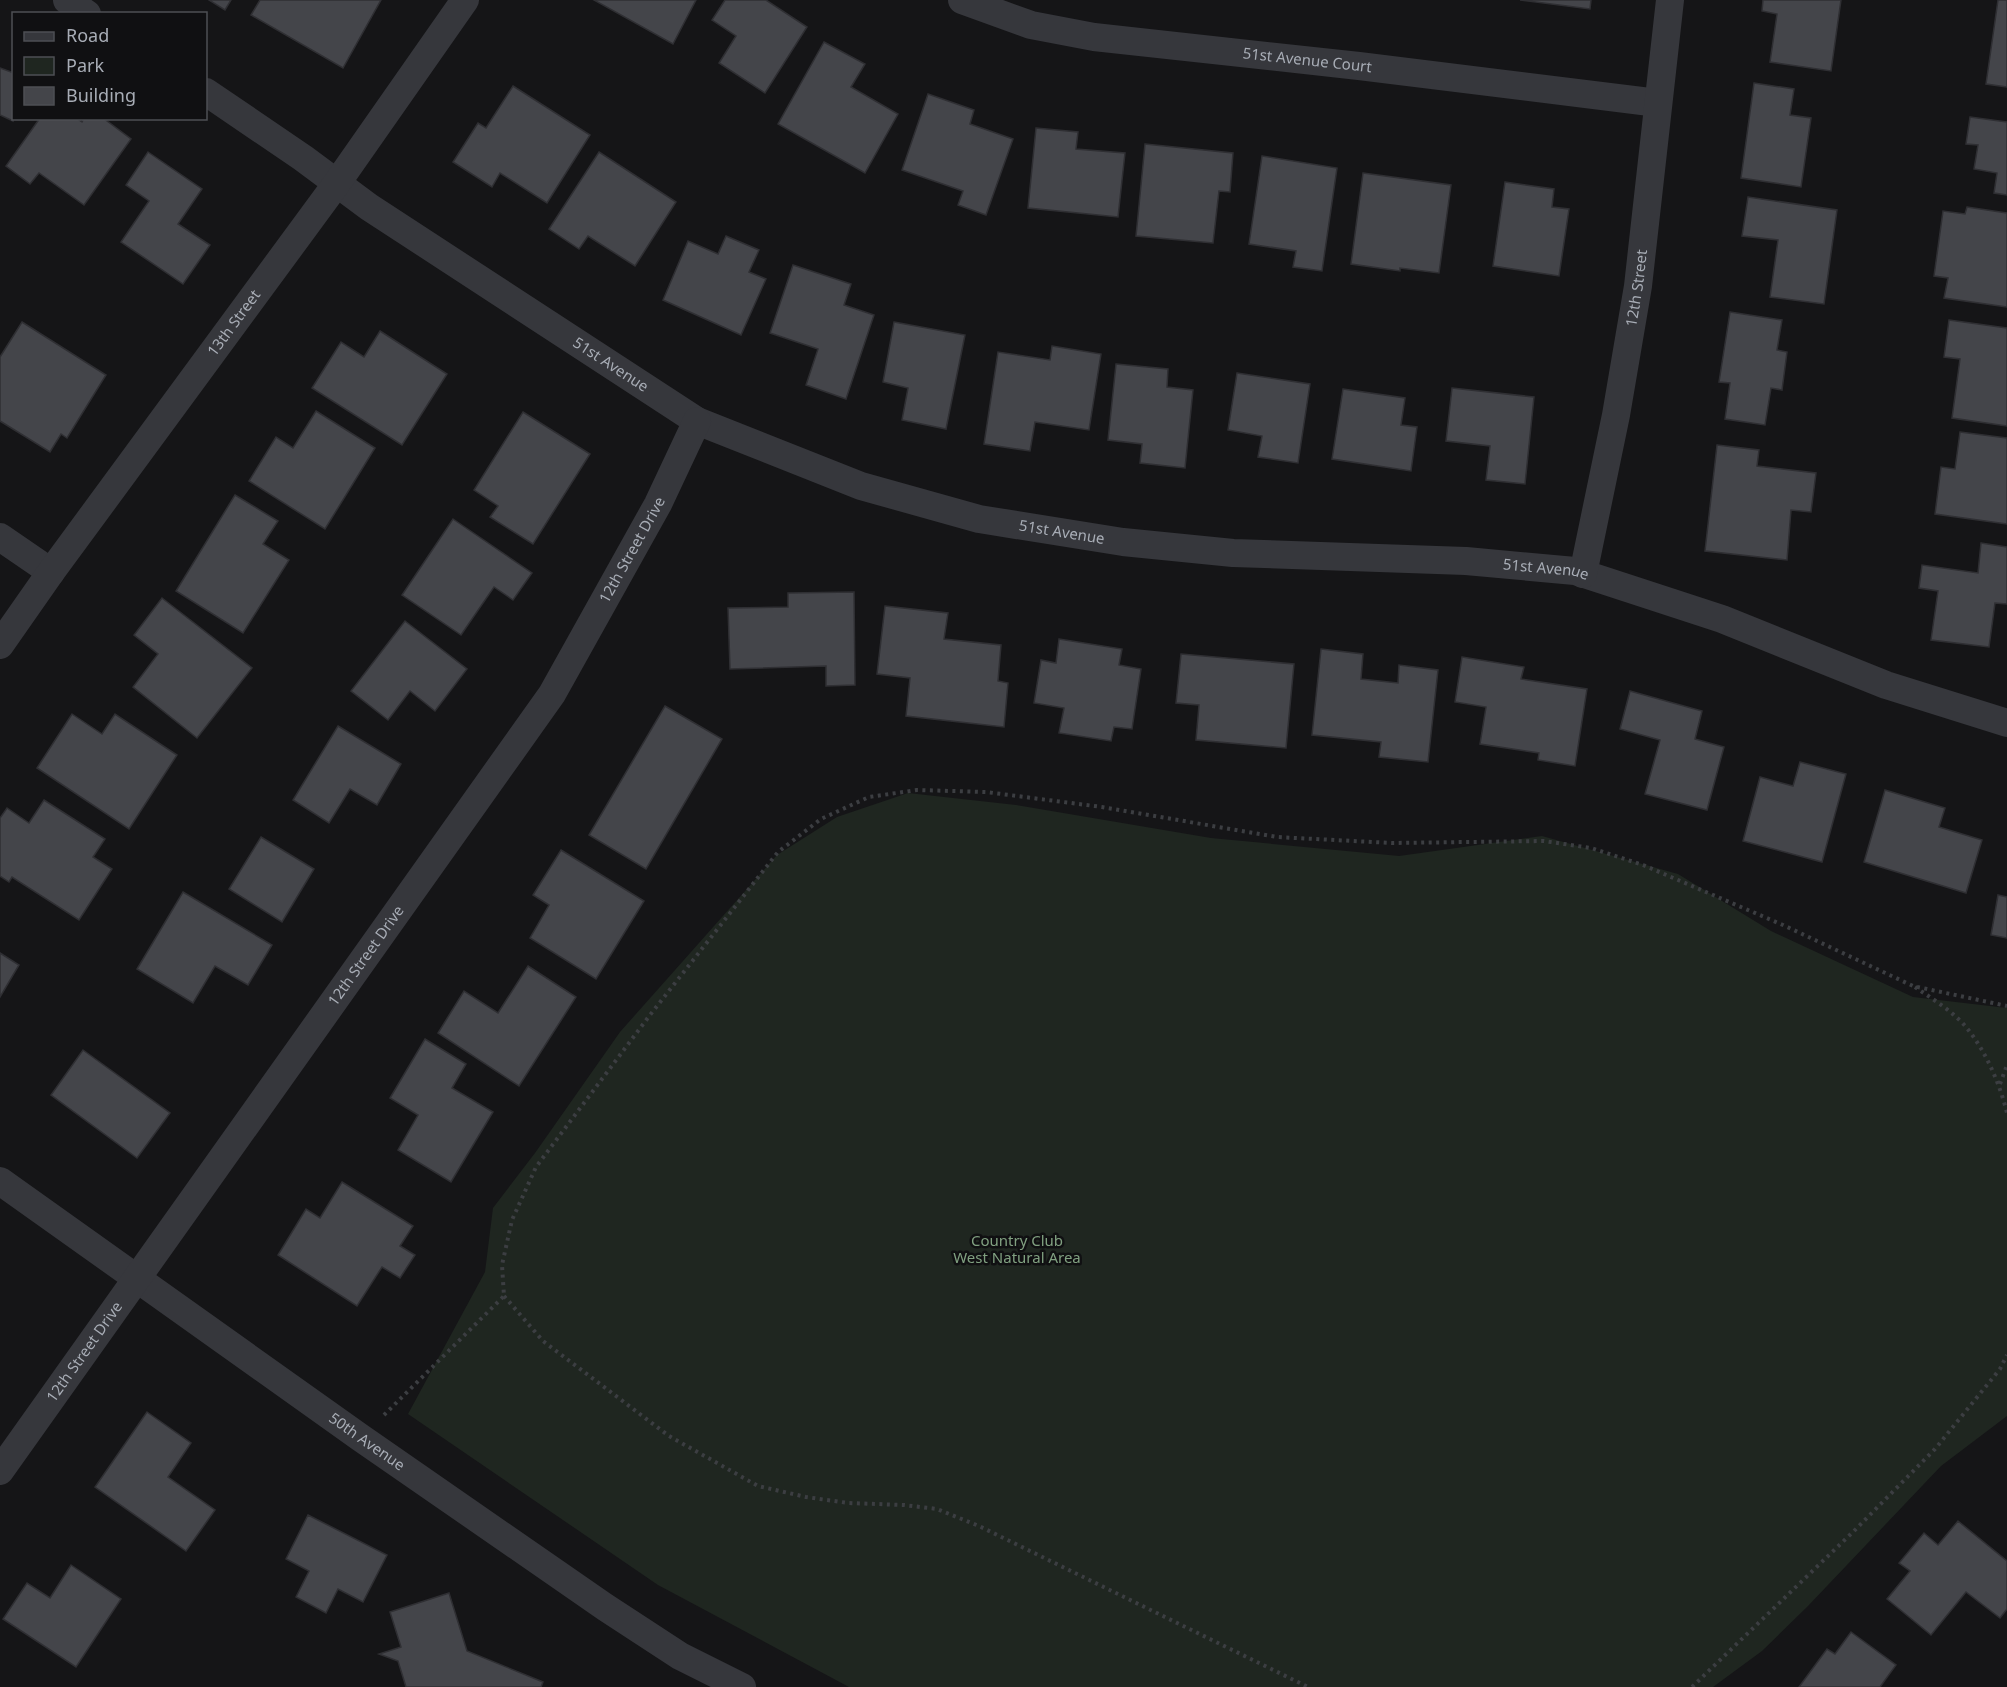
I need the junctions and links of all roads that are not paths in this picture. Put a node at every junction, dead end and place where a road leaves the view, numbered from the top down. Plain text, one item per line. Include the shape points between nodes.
1 (67, 0) edge
2 (465, 0) edge
3 (962, 0) edge
4 (1670, 0) edge
5 (84, 12) edge
6 (207, 94) edge
7 (1658, 103) junction
8 (337, 183) junction
9 (697, 421) junction
10 (0, 537) edge
11 (51, 572) junction
12 (1583, 574) junction
13 (0, 645) edge
14 (2007, 723) edge
15 (0, 1181) edge
16 (137, 1278) junction
17 (0, 1471) edge
18 (742, 1687) edge

1 - 5 street
2 - 8 street, 13th Street
3 - 7 street, 51st Avenue Court via 1031,25 1094,37
4 - 7 street, 12th Street
6 - 8 street, 51st Avenue
7 - 12 street, 12th Street via 1638,286
8 - 9 street, 51st Avenue
8 - 11 street, 13th Street
9 - 12 street, 51st Avenue via 861,486 979,519 1123,542 1233,553 1466,561
9 - 16 street, 12th Street Drive via 658,504 552,694
10 - 11 street
11 - 13 street, 13th Street
12 - 14 street, 51st Avenue via 1722,619 1886,685
15 - 16 street, 50th Avenue
16 - 17 street, 12th Street Drive
16 - 18 street, 50th Avenue via 361,1438 680,1656

